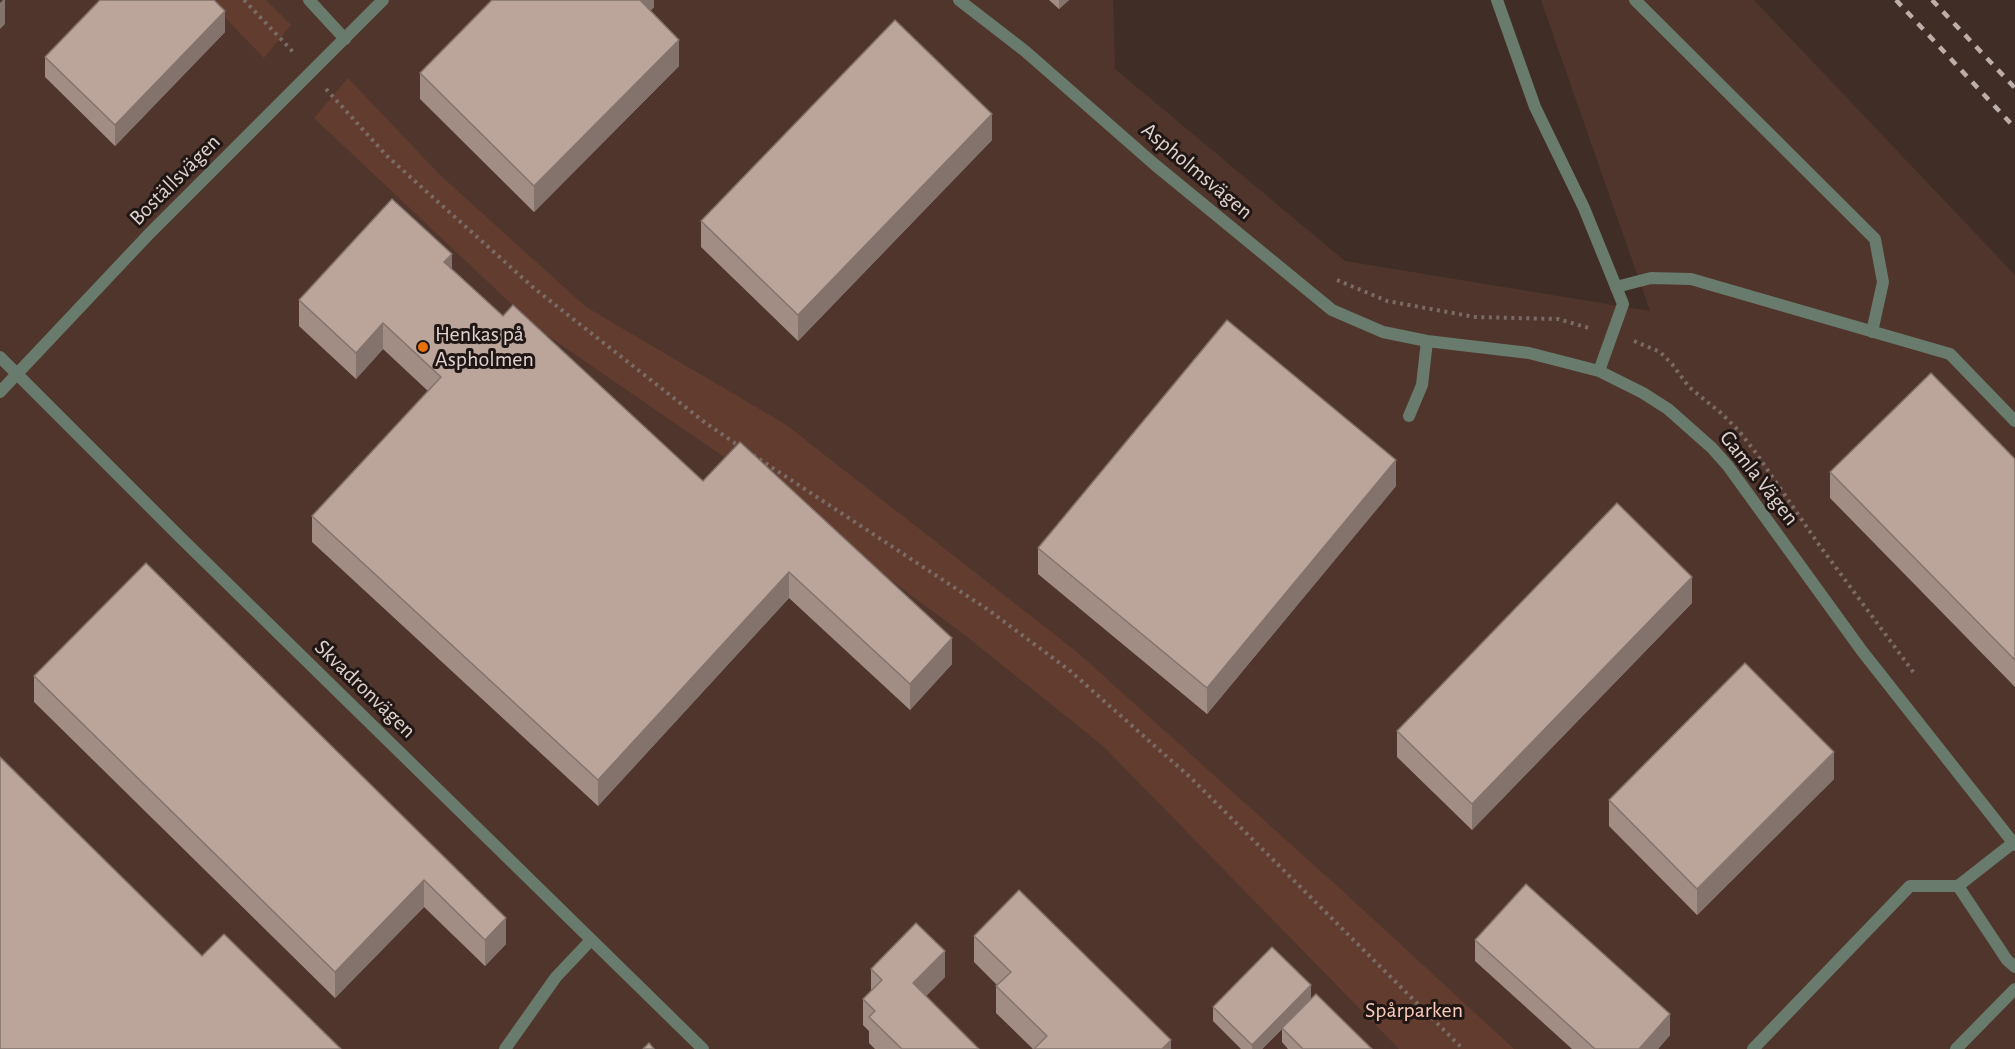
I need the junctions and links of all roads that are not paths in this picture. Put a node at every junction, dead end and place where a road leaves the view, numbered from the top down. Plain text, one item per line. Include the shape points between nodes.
1 (309, 0) edge
2 (383, 0) edge
3 (959, 0) edge
4 (1497, 0) edge
5 (1635, 0) edge
6 (345, 39) junction
7 (1616, 287) junction
8 (1872, 332) junction
9 (1427, 341) junction
10 (0, 357) edge
11 (1599, 371) junction
12 (18, 375) junction
13 (0, 392) edge
14 (1409, 416) dead end
15 (2015, 421) edge
16 (2014, 844) edge
17 (1958, 886) junction
18 (591, 940) junction
19 (2015, 967) edge
20 (2015, 989) edge
21 (505, 1049) edge
22 (703, 1049) edge
23 (1754, 1049) edge
24 (1956, 1049) edge

1 - 6 street
2 - 6 street, Boställsvägen
3 - 9 street, Aspholmsvägen via 1332,310 1383,332
4 - 7 street via 1535,107 1584,208
5 - 8 street via 1875,239 1883,282
6 - 12 street, Boställsvägen via 150,234
7 - 8 street via 1651,278 1691,279
7 - 11 street via 1623,304
8 - 15 street via 1950,354
9 - 11 street, Aspholmsvägen via 1529,353
9 - 14 street via 1422,385
10 - 12 street, Skvadronvägen
11 - 16 street, Gamla Vägen via 1652,398 1712,448 1862,651
12 - 13 street, Boställsvägen
12 - 18 street, Skvadronvägen
16 - 17 street
17 - 19 street
17 - 23 street via 1910,886
18 - 21 street via 556,977
18 - 22 street, Skvadronvägen
20 - 24 street

